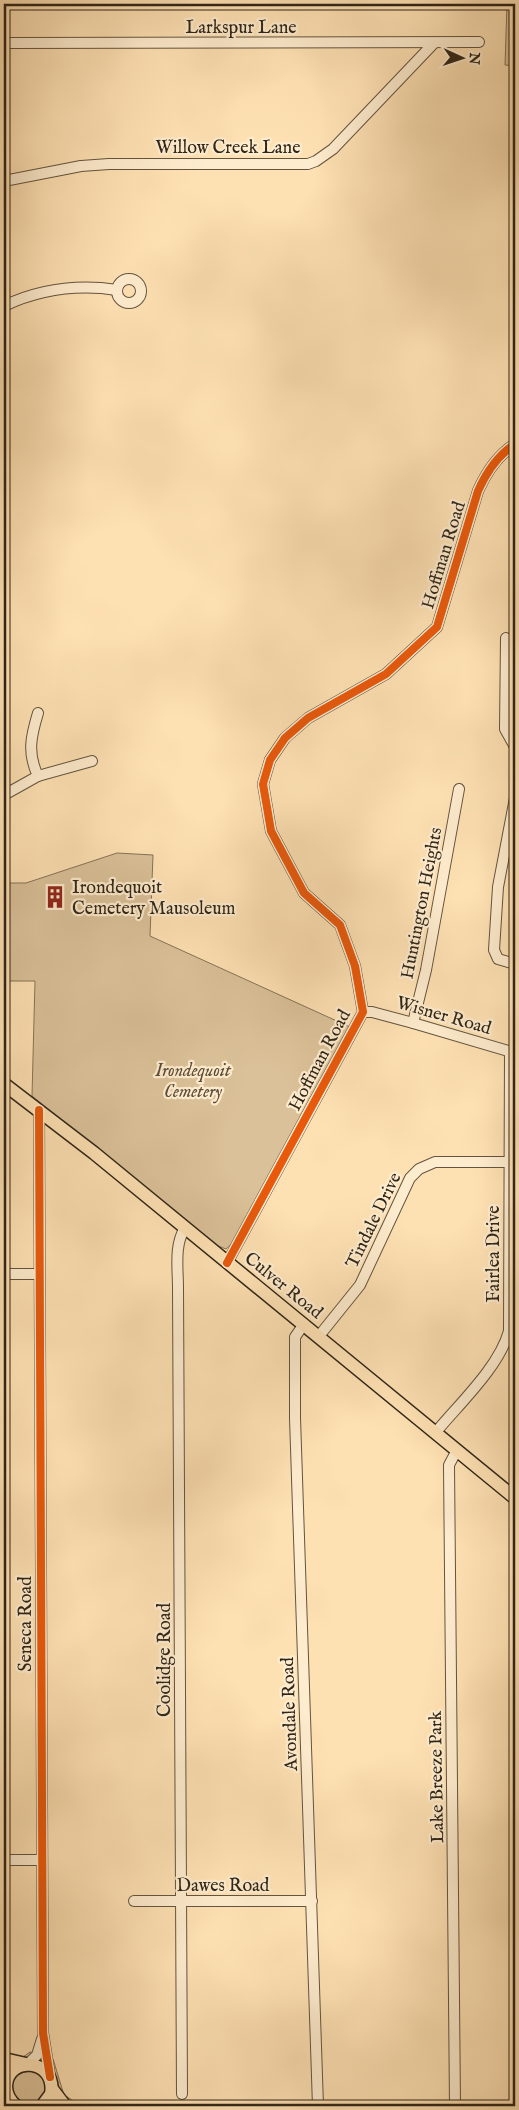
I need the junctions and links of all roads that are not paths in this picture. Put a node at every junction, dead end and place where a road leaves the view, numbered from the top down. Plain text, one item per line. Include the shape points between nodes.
1 (479, 42) dead end
2 (4, 43) edge
3 (434, 43) junction
4 (4, 181) edge
5 (117, 290) dead end
6 (4, 306) edge
7 (515, 444) edge
8 (506, 638) dead end
9 (38, 713) dead end
10 (515, 748) edge
11 (92, 761) dead end
12 (38, 776) junction
13 (459, 789) dead end
14 (6, 794) edge
15 (515, 798) edge
16 (515, 964) edge
17 (363, 1012) junction
18 (413, 1022) junction
19 (513, 1052) edge
20 (4, 1084) edge
21 (38, 1110) junction
22 (509, 1162) junction
23 (185, 1228) junction
24 (228, 1263) junction
25 (4, 1274) edge
26 (38, 1274) junction
27 (304, 1324) junction
28 (319, 1336) junction
29 (436, 1432) junction
30 (457, 1450) junction
31 (515, 1498) edge
32 (4, 1860) edge
33 (42, 1860) junction
34 (134, 1901) dead end
35 (181, 1901) junction
36 (312, 1901) junction
37 (43, 2033) junction
38 (4, 2059) edge
39 (27, 2064) junction
40 (5, 2079) edge
41 (51, 2083) junction
42 (182, 2094) dead end
43 (16, 2106) edge
44 (42, 2106) edge
45 (65, 2106) edge
46 (318, 2106) edge
47 (455, 2106) edge

1 - 3 street, Larkspur Lane
2 - 3 street, Larkspur Lane
3 - 4 street, Willow Creek Lane via 332,149 308,164 109,164 80,166
5 - 6 street via 63,288 38,293
7 - 17 street, Hoffman Road via 500,456 478,491 437,627 386,674 308,718 285,738 270,760 263,784 271,831 304,893 340,925 355,966
8 - 10 street via 505,729
9 - 12 street via 30,746
11 - 12 street
12 - 14 street
13 - 18 street, Huntington Heights via 426,970
15 - 16 street via 498,887 494,950 498,959
17 - 18 street, Wisner Road
17 - 24 street, Hoffman Road
18 - 19 street, Wisner Road
19 - 22 street, Fairlea Drive
20 - 21 main road, Culver Road
21 - 23 main road, Culver Road
21 - 26 street, Seneca Road
22 - 28 street, Tindale Drive via 435,1162 414,1173 403,1188 360,1285
22 - 29 street, Fairlea Drive via 508,1336 493,1364
23 - 24 main road, Culver Road
23 - 35 street, Coolidge Road via 178,1245
24 - 27 main road, Culver Road
25 - 26 street
26 - 33 street, Seneca Road
27 - 28 main road, Culver Road
27 - 36 street, Avondale Road via 295,1337 295,1418
28 - 29 main road, Culver Road
29 - 30 main road, Culver Road
30 - 31 main road, Culver Road
30 - 47 street, Lake Breeze Park via 449,1466
32 - 33 street
33 - 37 street, Seneca Road
34 - 35 street, Dawes Road
35 - 36 street, Dawes Road
35 - 42 street, Coolidge Road
36 - 46 street, Avondale Road
37 - 39 street, Seneca Road via 37,2055
37 - 41 street, Seneca Road
38 - 39 main road
39 - 40 main road
39 - 41 main road via 44,2069
40 - 43 main road via 7,2094
41 - 44 main road via 49,2099
41 - 45 main road

